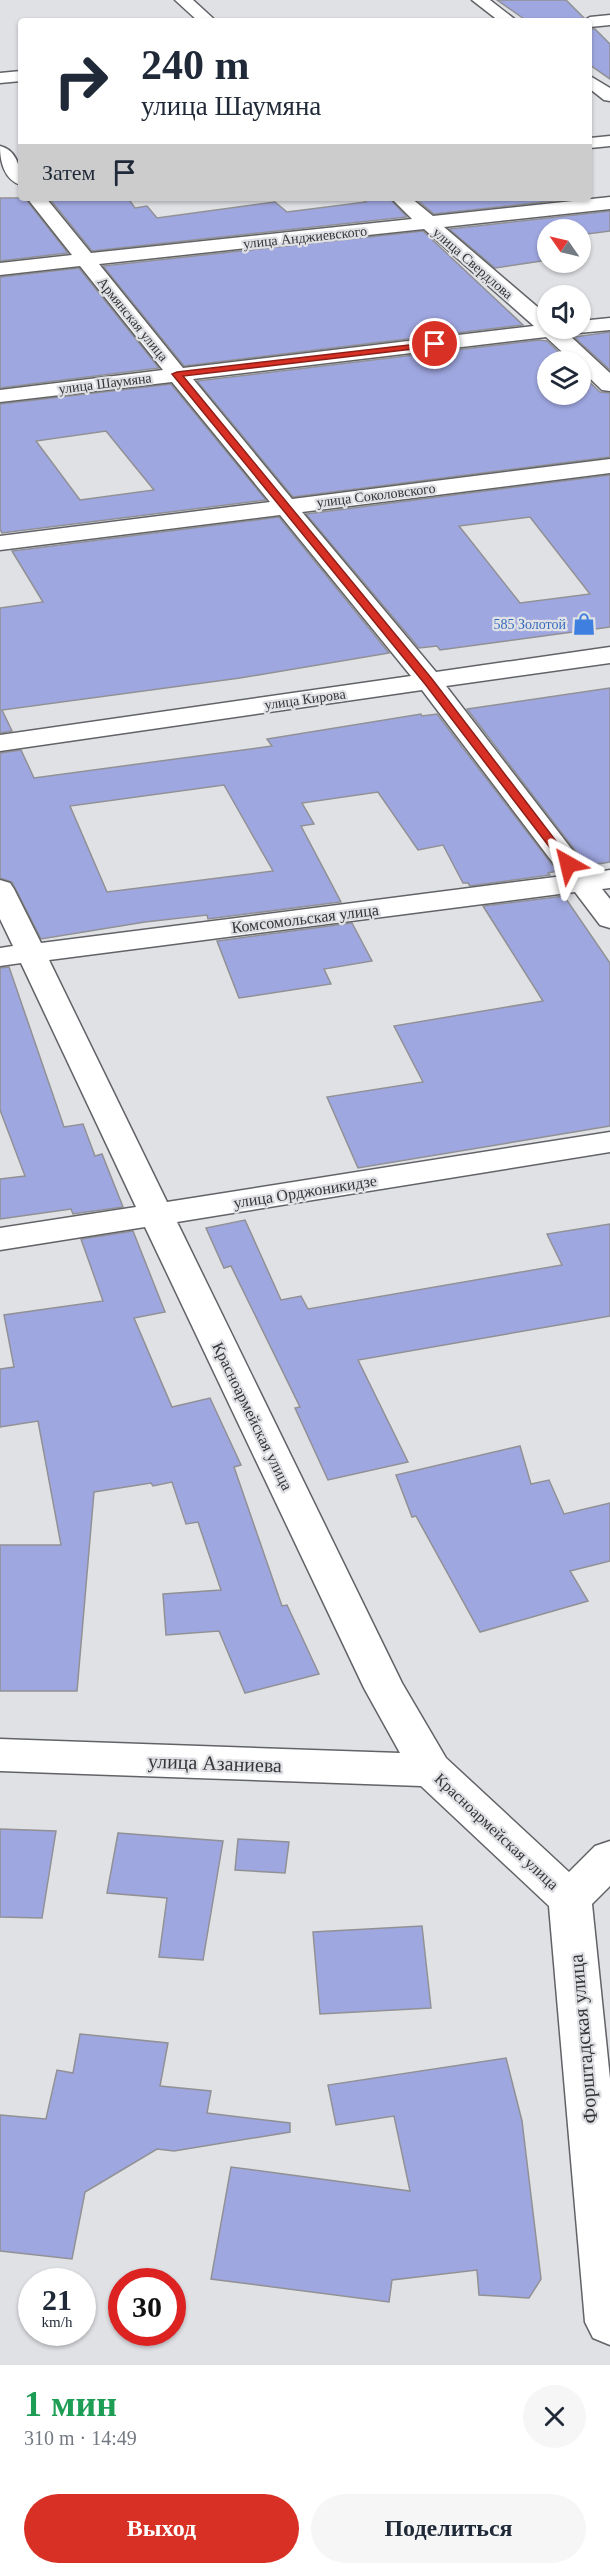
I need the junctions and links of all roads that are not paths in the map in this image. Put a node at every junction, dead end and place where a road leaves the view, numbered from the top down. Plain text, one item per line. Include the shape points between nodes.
1 (183, 0) edge
2 (480, 0) edge
3 (204, 18) edge
4 (505, 18) edge
5 (610, 20) edge
6 (592, 22) edge
7 (18, 76) edge
8 (0, 78) edge
9 (592, 84) edge
10 (607, 103) edge
11 (610, 141) edge
12 (592, 143) edge
13 (0, 151) edge
14 (13, 170) edge
15 (38, 201) edge
16 (403, 201) edge
17 (610, 203) edge
18 (428, 224) junction
19 (85, 260) junction
20 (0, 269) edge
21 (537, 315) edge
22 (610, 324) edge
23 (591, 326) edge
24 (537, 331) edge
25 (564, 339) edge
26 (177, 374) junction
27 (610, 385) edge
28 (0, 396) edge
29 (610, 466) edge
30 (287, 507) junction
31 (0, 543) edge
32 (610, 655) edge
33 (429, 681) junction
34 (0, 743) edge
35 (610, 879) edge
36 (582, 882) junction
37 (0, 889) edge
38 (610, 919) edge
39 (15, 955) edge
40 (610, 1142) edge
41 (157, 1215) junction
42 (0, 1239) edge
43 (0, 1755) edge
44 (431, 1770) junction
45 (610, 1858) edge
46 (570, 1899) junction
47 (610, 2322) edge

1 - 3 street
2 - 4 street
5 - 6 street
7 - 8 street
9 - 10 street
11 - 12 street
13 - 14 street
15 - 19 street, Армянская улица
16 - 18 street, улица Свердлова
17 - 18 street, улица Анджиевского
18 - 19 street, улица Анджиевского
18 - 21 street, улица Свердлова
19 - 20 street, улица Анджиевского
19 - 26 street, Армянская улица
22 - 23 street
24 - 26 street, улица Шаумяна
25 - 27 street, улица Свердлова
26 - 28 street, улица Шаумяна
26 - 30 street, Армянская улица
29 - 30 street, улица Соколовского
30 - 31 street, улица Соколовского
30 - 33 street, Армянская улица
32 - 33 street, улица Кирова
33 - 34 street, улица Кирова
33 - 36 street, Армянская улица
35 - 36 street, Комсомольская улица
36 - 38 street, Армянская улица
36 - 39 street, Комсомольская улица
37 - 39 street, Красноармейская улица
39 - 41 street, Красноармейская улица
40 - 41 street, улица Орджоникидзе
41 - 42 street, улица Орджоникидзе
41 - 44 street, Красноармейская улица via 384,1688
43 - 44 street, улица Азаниева
44 - 46 street, Красноармейская улица
45 - 46 street
46 - 47 street, Форштадская улица

